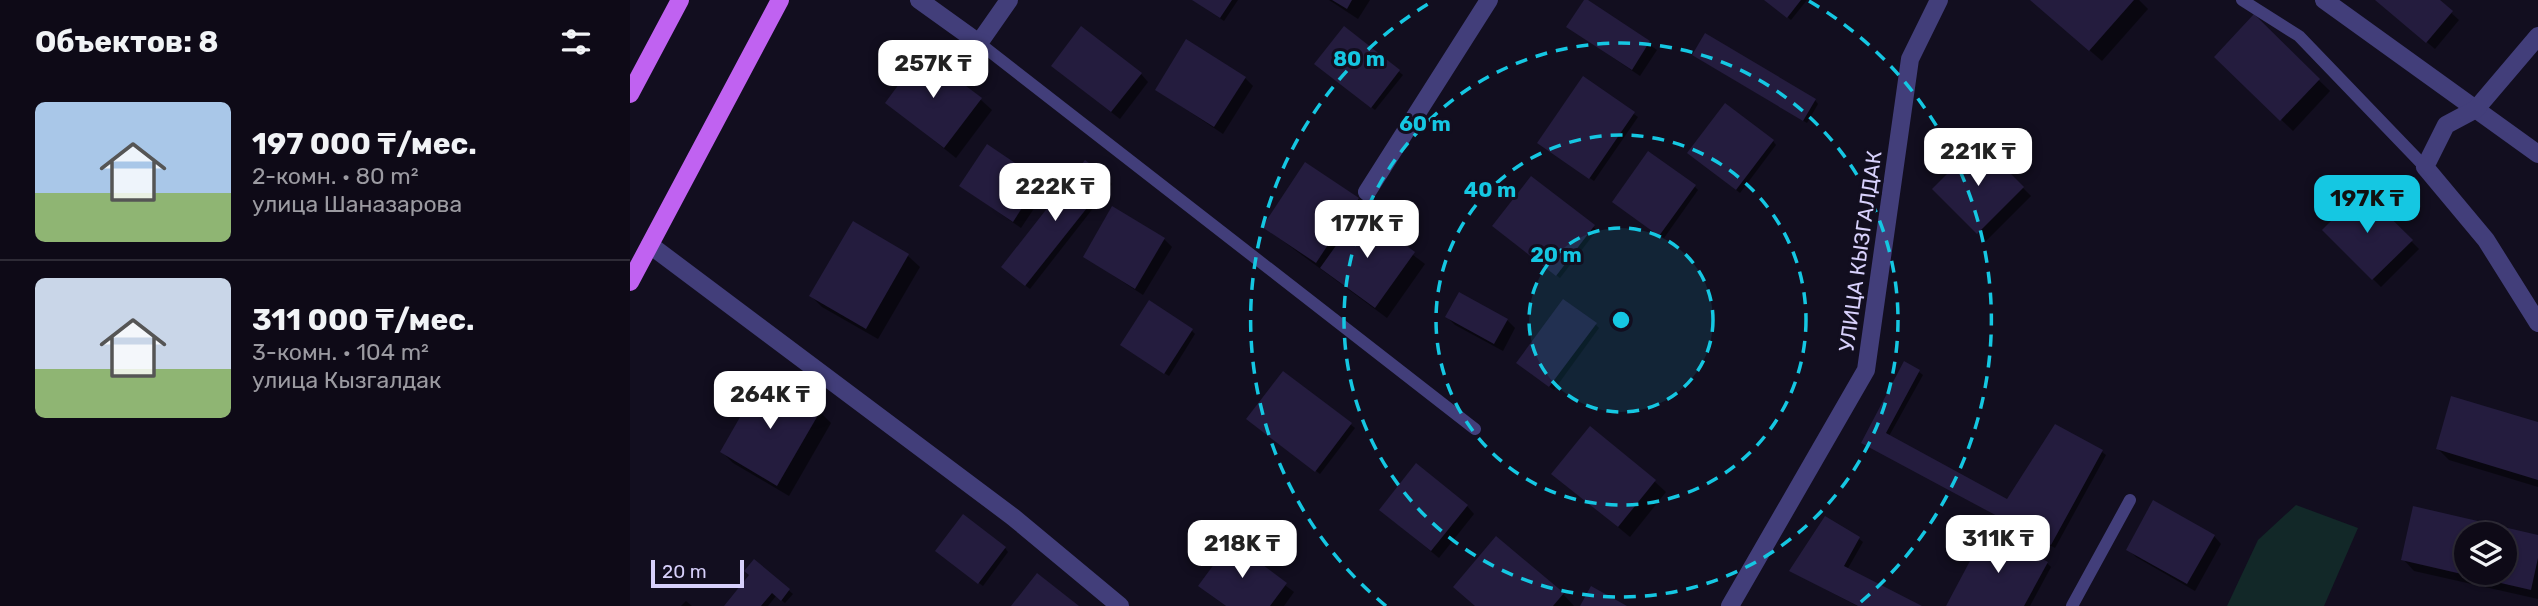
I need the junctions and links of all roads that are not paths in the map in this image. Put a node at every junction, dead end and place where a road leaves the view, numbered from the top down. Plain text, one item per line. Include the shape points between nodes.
1 (680, 0) edge
2 (780, 0) edge
3 (919, 0) edge
4 (1009, 0) edge
5 (1489, 0) edge
6 (1939, 0) edge
7 (2242, 0) edge
8 (2324, 0) edge
9 (2538, 36) edge
10 (979, 43) junction
11 (635, 72) edge
12 (630, 94) edge
13 (2476, 108) junction
14 (2538, 155) edge
15 (2425, 167) junction
16 (1367, 192) dead end
17 (650, 246) junction
18 (630, 282) edge
19 (2538, 323) edge
20 (1475, 429) dead end
21 (2130, 500) dead end
22 (1120, 606) edge
23 (1730, 606) edge
24 (2072, 606) edge

1 - 11 main road
2 - 17 main road
3 - 10 street
4 - 10 street
5 - 16 street
6 - 23 street, УЛИЦА КЫЗГАЛДАК via 1910,59 1866,369
7 - 15 lane via 2300,36
8 - 13 street
9 - 13 street
10 - 20 lane
11 - 12 main road
13 - 14 street
13 - 15 street via 2446,125
15 - 19 street via 2486,240
17 - 18 main road
17 - 22 street via 1013,517
21 - 24 lane

